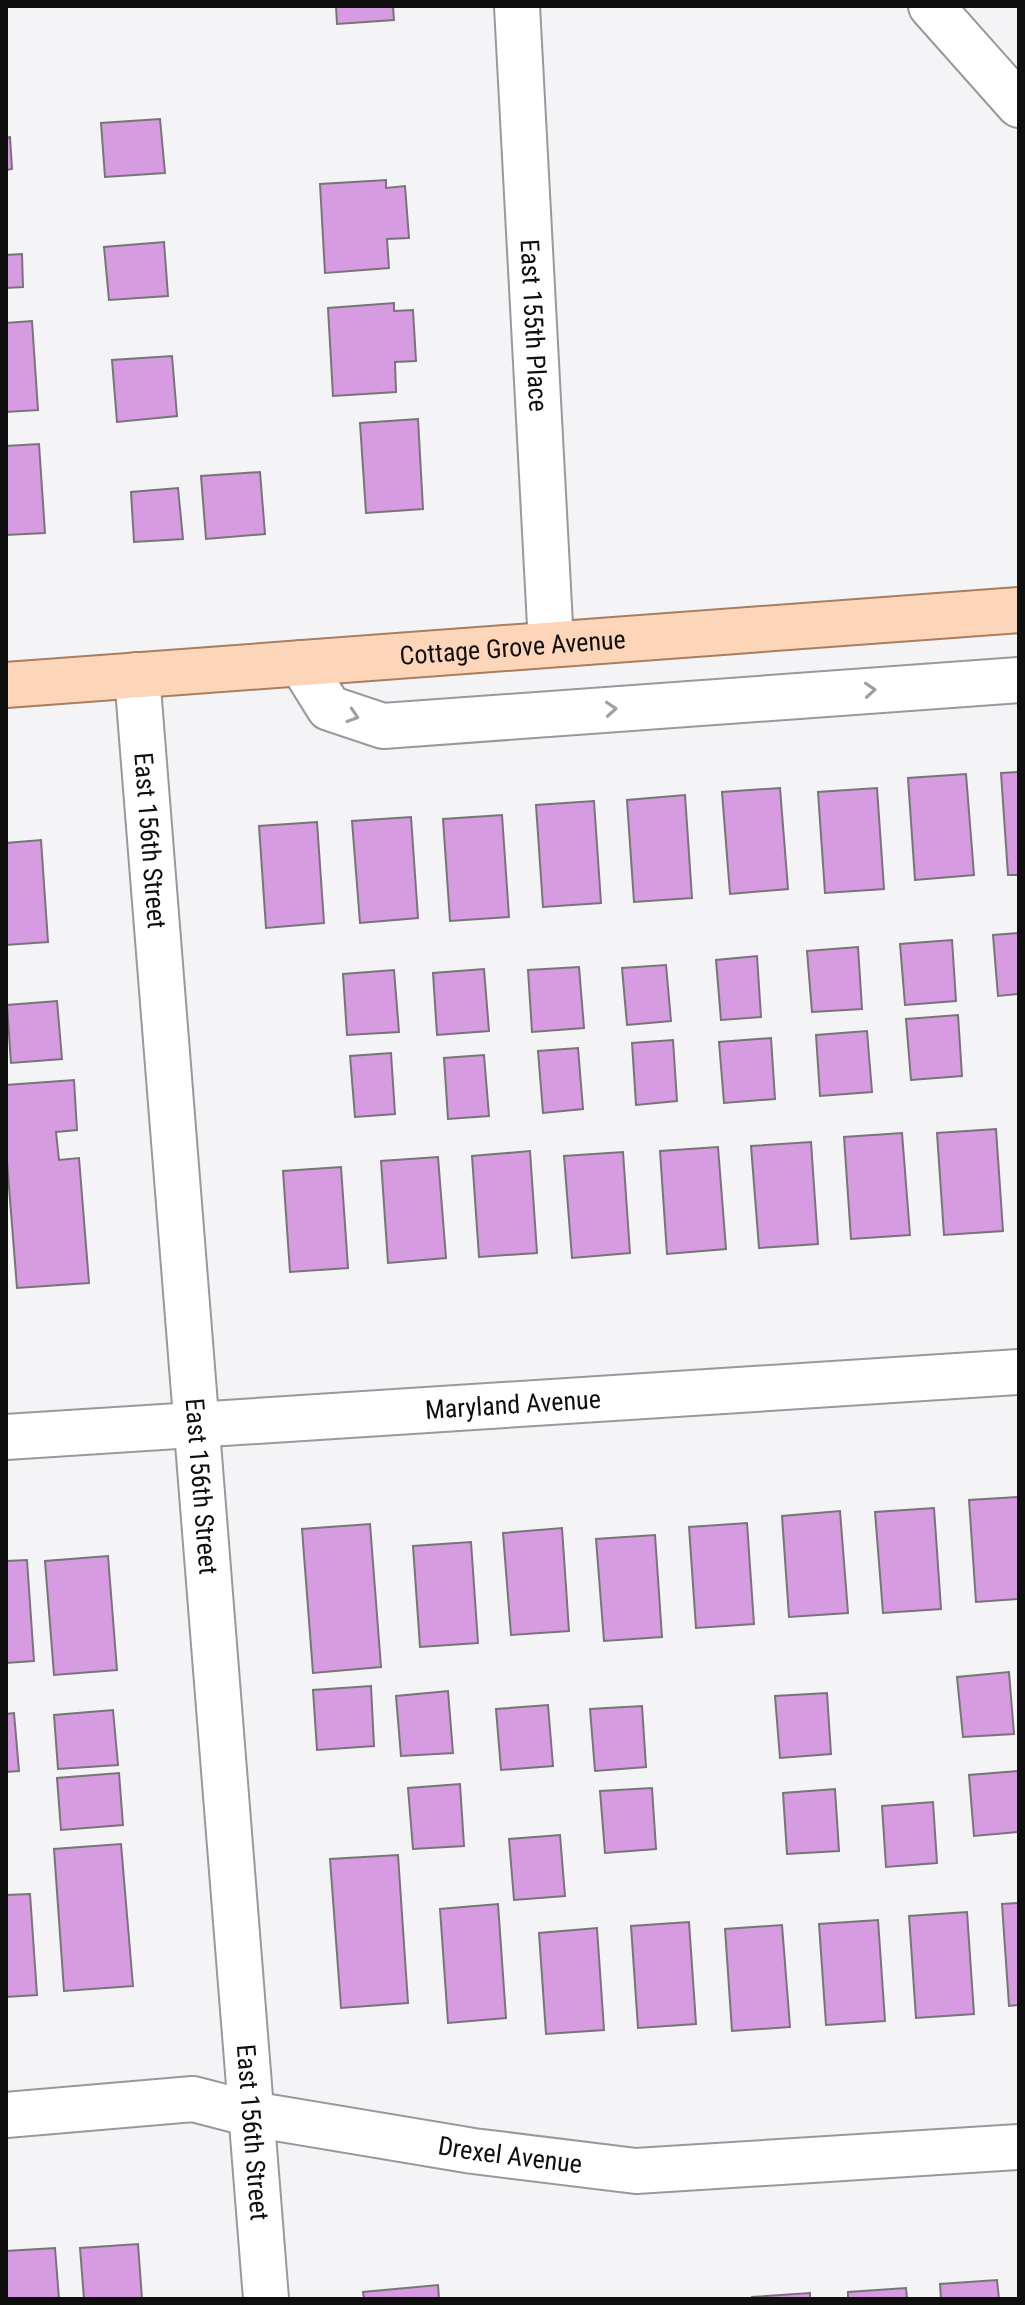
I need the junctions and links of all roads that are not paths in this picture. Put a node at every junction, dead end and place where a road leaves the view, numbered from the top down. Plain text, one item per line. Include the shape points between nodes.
1 (517, 6) edge
2 (931, 6) edge
3 (1019, 105) edge
4 (1019, 610) edge
5 (551, 644) junction
6 (301, 663) junction
7 (137, 675) junction
8 (1019, 680) edge
9 (6, 685) edge
10 (1019, 1372) edge
11 (195, 1424) junction
12 (6, 1437) edge
13 (251, 2114) junction
14 (6, 2115) edge
15 (1019, 2147) edge
16 (266, 2299) edge

1 - 5 street, East 155th Place
2 - 3 street
4 - 5 main road, Cottage Grove Avenue
5 - 6 main road, Cottage Grove Avenue
6 - 7 main road, Cottage Grove Avenue
6 -> 8 street via 329,708 383,726
7 - 9 main road, Cottage Grove Avenue
7 - 11 street, East 156th Street
10 - 11 street, Maryland Avenue
11 - 12 street, Maryland Avenue
11 - 13 street, East 156th Street
13 - 14 street, Drexel Avenue via 193,2099
13 - 15 street, Drexel Avenue via 473,2151 636,2171
13 - 16 street, East 156th Street

